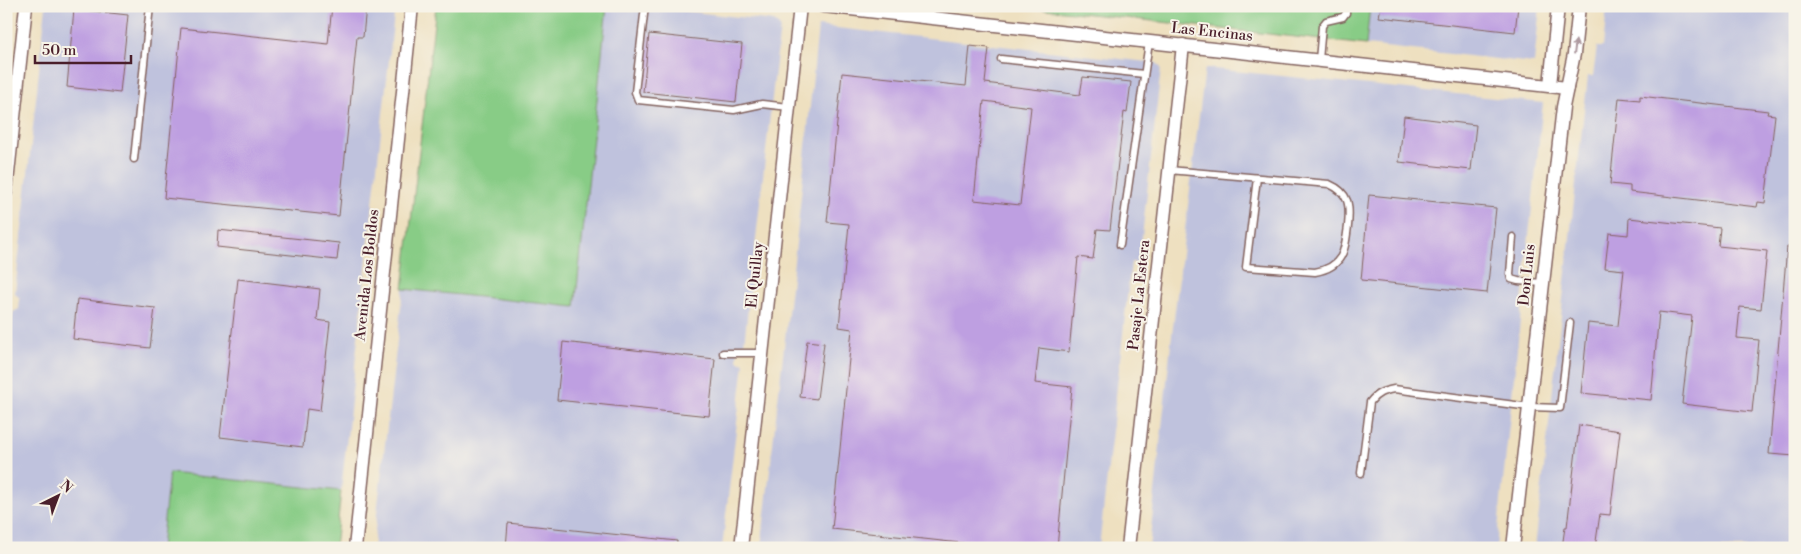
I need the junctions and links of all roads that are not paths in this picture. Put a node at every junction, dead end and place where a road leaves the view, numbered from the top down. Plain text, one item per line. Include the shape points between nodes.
1 (26, 6) edge
2 (150, 6) edge
3 (412, 6) edge
4 (645, 6) edge
5 (800, 6) edge
6 (823, 6) edge
7 (1346, 6) edge
8 (1558, 6) edge
9 (1580, 6) edge
10 (1149, 42) junction
11 (1183, 45) junction
12 (1001, 60) dead end
13 (1319, 60) junction
14 (1144, 74) junction
15 (1550, 86) junction
16 (1567, 88) junction
17 (790, 107) junction
18 (134, 159) dead end
19 (1169, 170) junction
20 (1257, 178) junction
21 (6, 192) edge
22 (1513, 236) dead end
23 (1120, 245) dead end
24 (1542, 282) junction
25 (1570, 323) dead end
26 (723, 353) dead end
27 (762, 353) junction
28 (1530, 407) junction
29 (1361, 473) dead end
30 (355, 548) edge
31 (741, 548) edge
32 (1128, 548) edge
33 (1513, 548) edge

1 - 21 street
2 - 18 lane
3 - 30 street, Avenida Los Boldos
4 - 17 lane via 635,92 638,100 734,110 762,104
5 - 17 street, El Quillay
6 - 10 street, Las Encinas
7 - 13 lane via 1343,16 1326,21 1322,26
8 - 15 street
16 -> 9 street, Don Luis
10 - 11 street, Las Encinas
10 - 14 lane
11 - 13 street, Las Encinas
11 - 19 street, Pasaje La Estera
12 - 14 lane
13 - 15 street, Las Encinas
14 - 23 lane
15 - 16 street, Las Encinas
16 - 24 street, Don Luis
17 - 27 street, El Quillay
19 - 20 lane
19 - 32 street, Pasaje La Estera
20 - 20 lane via 1328,184 1340,191 1350,208 1346,247 1336,262 1323,271 1315,272 1246,267
22 - 24 lane via 1511,279
24 - 28 street, Don Luis
25 - 28 lane via 1560,408
26 - 27 lane
27 - 31 street, El Quillay
28 - 29 lane via 1394,389 1382,391 1370,402
28 - 33 street, Don Luis

